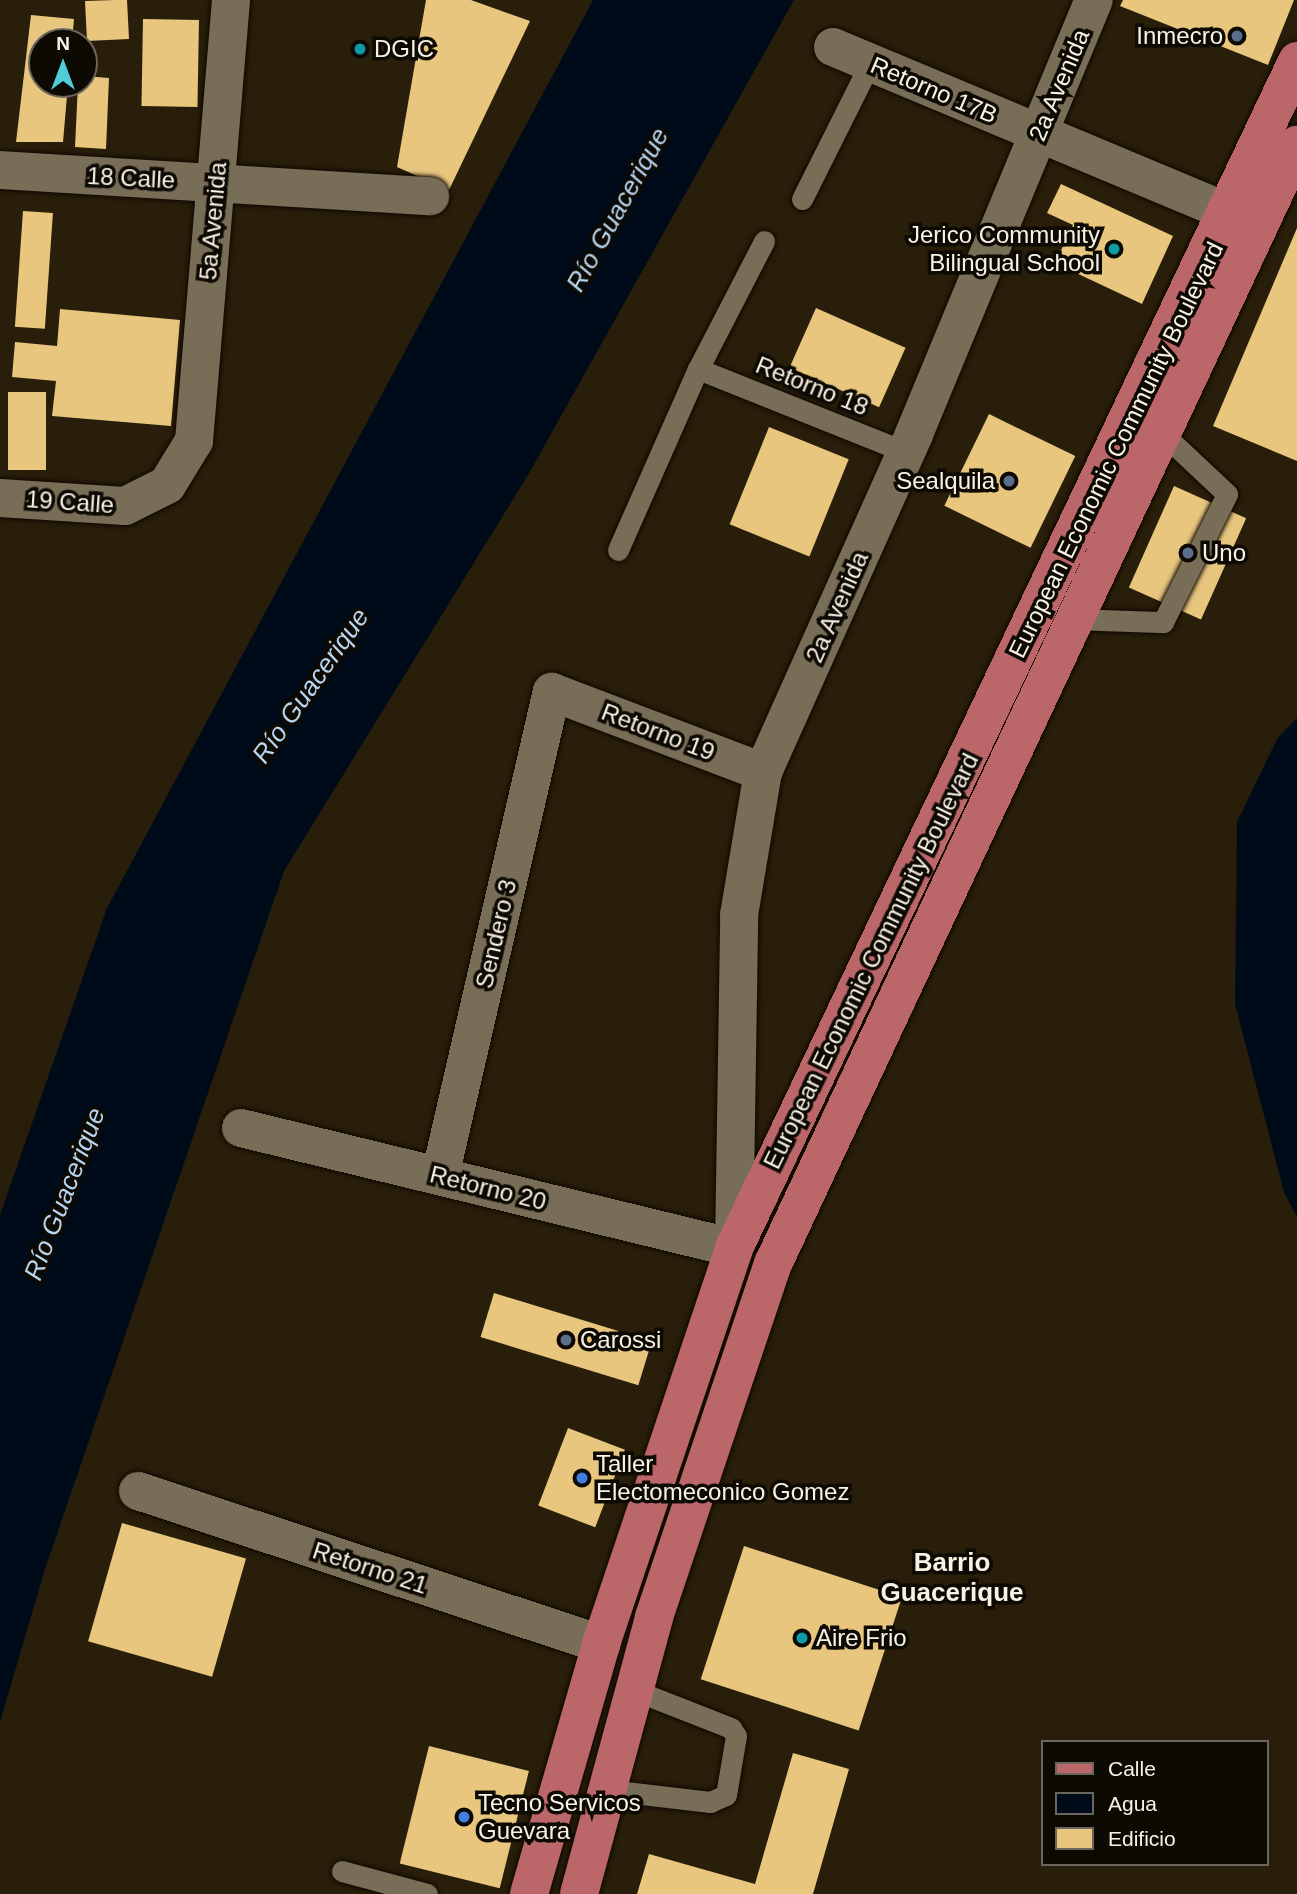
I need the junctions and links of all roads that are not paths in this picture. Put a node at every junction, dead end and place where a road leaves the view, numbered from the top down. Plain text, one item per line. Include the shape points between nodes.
1 (231, 0) edge
2 (1094, 0) edge
3 (833, 47) dead end
4 (1297, 61) edge
5 (870, 63) junction
6 (1038, 134) junction
7 (1297, 145) edge
8 (0, 170) edge
9 (216, 183) junction
10 (430, 196) dead end
11 (802, 199) dead end
12 (1229, 213) junction
13 (764, 241) dead end
14 (698, 369) junction
15 (1162, 433) junction
16 (194, 441) joint
17 (906, 452) junction
18 (0, 498) edge
19 (618, 550) dead end
20 (1075, 619) junction
21 (552, 692) joint
22 (763, 772) junction
23 (241, 1128) dead end
24 (440, 1176) junction
25 (734, 1248) junction
26 (138, 1491) dead end
27 (601, 1644) junction
28 (634, 1690) junction
29 (608, 1790) junction
30 (342, 1871) dead end
31 (427, 1894) edge
32 (529, 1894) edge
33 (579, 1894) edge

1 - 9 street, 5a Avenida
2 - 6 street, 2a Avenida
3 - 5 street, Retorno 17B
4 - 12 main road, European Economic Community Boulevard
5 - 6 street, Retorno 17B
5 - 11 lane
6 - 12 street, Retorno 17B
6 - 17 street, 2a Avenida
7 - 15 main road, European Economic Community Boulevard
8 - 9 street, 18 Calle
9 - 10 street, 18 Calle
9 - 16 street, 5a Avenida
12 - 25 main road, European Economic Community Boulevard
13 - 14 lane
14 - 17 lane, Retorno 18
14 - 19 lane
15 - 20 main road, European Economic Community Boulevard
15 - 20 lane via 1227,494 1163,622
16 - 18 street, 19 Calle via 167,485 125,506
17 - 22 street, 2a Avenida
20 - 28 main road, European Economic Community Boulevard via 774,1264 654,1617
21 - 22 street, Retorno 19
21 - 24 street, Sendero 3
22 - 25 street, 2a Avenida via 739,915
23 - 24 street, Retorno 20
24 - 25 street, Retorno 20
25 - 27 main road, European Economic Community Boulevard
26 - 27 street, Retorno 21
27 - 32 main road, European Economic Community Boulevard
28 - 29 main road, European Economic Community Boulevard
28 - 29 lane via 731,1728 736,1736 726,1795 710,1802
29 - 33 main road, European Economic Community Boulevard
30 - 31 lane

